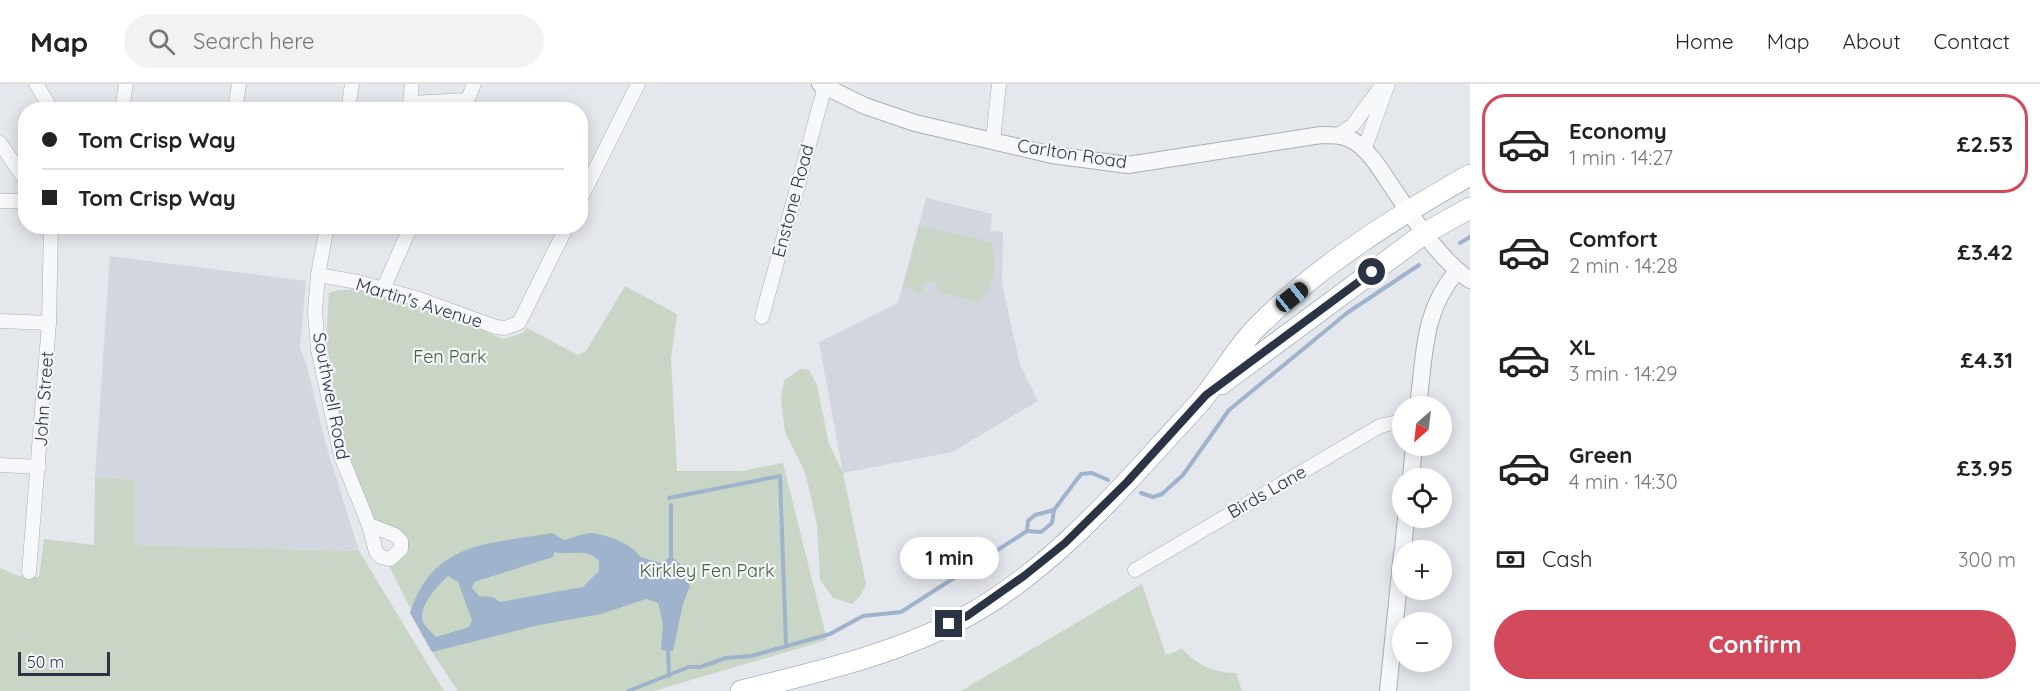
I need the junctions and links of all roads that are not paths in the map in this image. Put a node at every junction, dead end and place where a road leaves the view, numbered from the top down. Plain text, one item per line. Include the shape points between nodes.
1 (36, 84) edge
2 (126, 84) edge
3 (239, 84) edge
4 (352, 84) edge
5 (412, 84) edge
6 (474, 84) edge
7 (638, 84) edge
8 (999, 84) edge
9 (1385, 84) edge
10 (822, 85) edge
11 (47, 102) edge
12 (123, 102) edge
13 (236, 102) edge
14 (349, 102) edge
15 (410, 102) edge
16 (466, 102) edge
17 (1338, 135) junction
18 (993, 141) junction
19 (0, 143) edge
20 (1364, 150) junction
21 (18, 169) edge
22 (1470, 175) edge
23 (588, 184) edge
24 (1470, 196) edge
25 (0, 201) edge
26 (18, 201) edge
27 (1470, 208) edge
28 (1409, 210) junction
29 (1425, 233) junction
30 (51, 234) edge
31 (326, 234) edge
32 (407, 234) edge
33 (563, 234) edge
34 (318, 275) junction
35 (1463, 275) edge
36 (382, 289) junction
37 (1292, 297) junction
38 (762, 317) dead end
39 (0, 321) edge
40 (49, 323) junction
41 (1206, 395) junction
42 (1419, 396) edge
43 (1392, 423) edge
44 (0, 465) edge
45 (39, 467) junction
46 (369, 525) dead end
47 (1135, 570) dead end
48 (29, 572) dead end
49 (1398, 600) edge
50 (741, 691) edge
51 (1388, 691) edge

1 - 11 street
2 - 12 street
3 - 13 street
4 - 14 street
5 - 15 street
6 - 16 street
7 - 23 street
8 - 18 street
9 - 17 street via 1353,124
9 - 20 street
10 - 18 street, Carlton Road via 893,116
10 - 38 street, Enstone Road
17 - 18 street, Carlton Road via 1128,165 1052,155
17 - 20 street
19 - 21 street
20 - 28 street
22 - 28 highway
24 - 28 highway via 1430,217
25 - 26 street
27 - 29 highway
28 - 29 street
28 - 37 highway via 1370,234
29 - 35 street
29 - 37 highway via 1404,225 1313,290
29 - 41 highway
30 - 40 street, John Street
31 - 34 street, Southwell Road
32 - 36 street
33 - 36 street, Martin's Avenue via 519,323 505,328
34 - 36 street, Martin's Avenue
34 - 46 street, Southwell Road via 318,349 340,456
35 - 42 street via 1443,288 1429,321
37 - 41 highway via 1260,323
39 - 40 street
40 - 45 street, John Street
41 - 50 highway via 1065,543 967,616 895,648
43 - 47 street, Birds Lane via 1380,426
44 - 45 street
45 - 48 street, John Street
49 - 51 street

